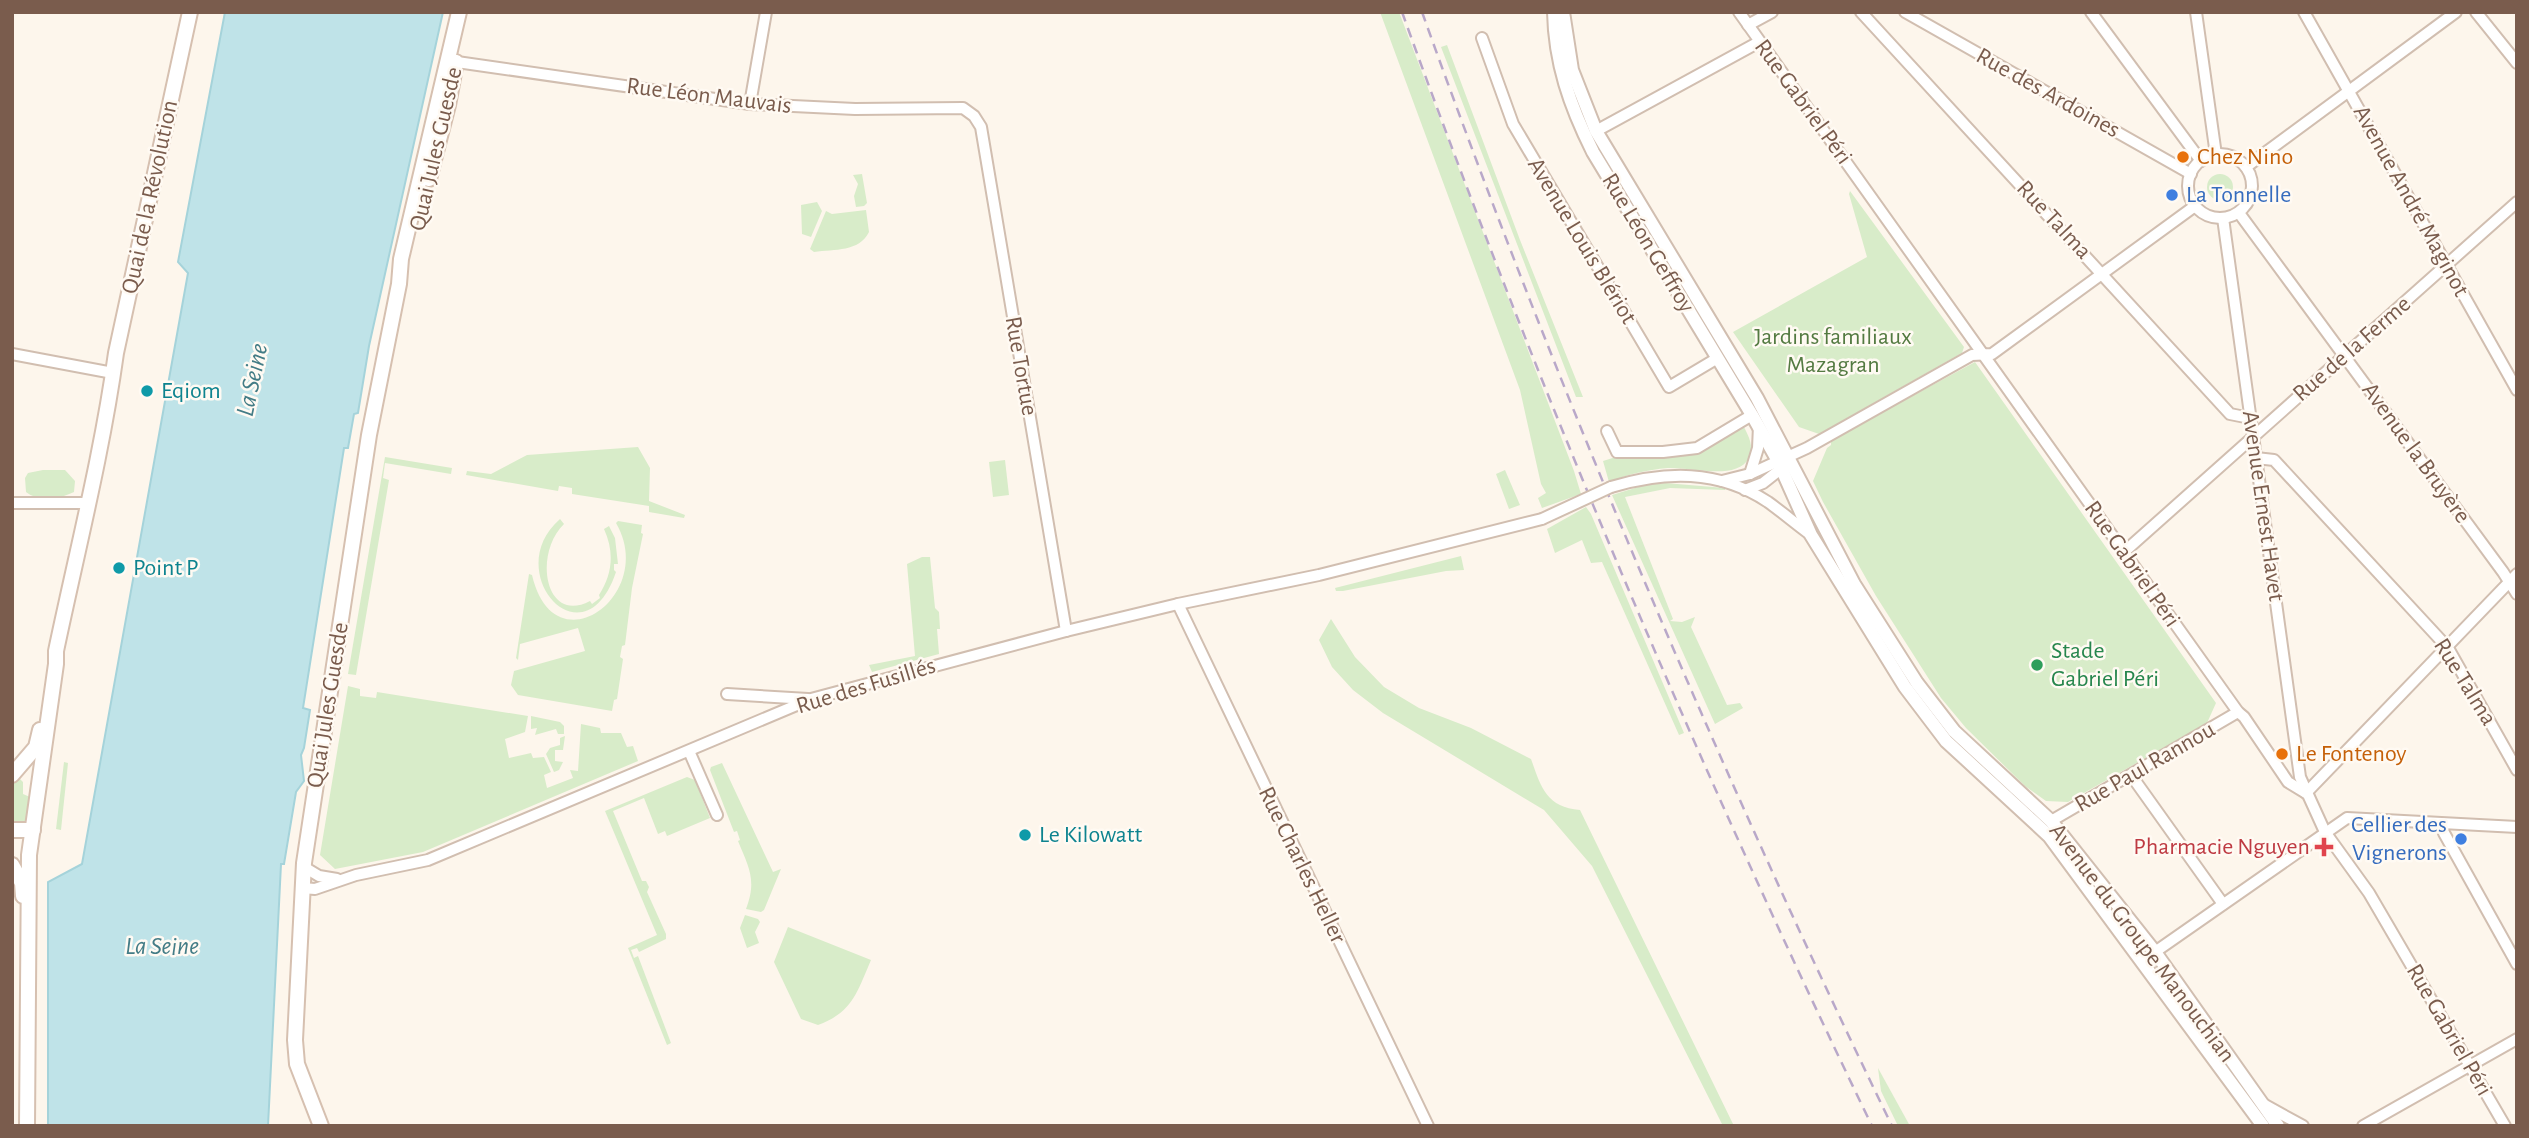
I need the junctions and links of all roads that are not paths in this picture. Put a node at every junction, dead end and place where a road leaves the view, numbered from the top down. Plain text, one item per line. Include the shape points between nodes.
1 (190, 12) edge
2 (458, 12) edge
3 (467, 12) edge
4 (766, 12) edge
5 (1554, 12) edge
6 (1563, 12) edge
7 (1739, 12) edge
8 (1772, 12) edge
9 (1905, 12) edge
10 (2091, 12) edge
11 (2196, 12) edge
12 (2304, 12) edge
13 (2456, 12) edge
14 (2476, 12) edge
15 (1862, 13) edge
16 (1748, 25) junction
17 (1482, 38) dead end
18 (1759, 42) junction
19 (452, 61) junction
20 (2517, 63) edge
21 (2348, 91) junction
22 (750, 104) junction
23 (963, 108) joint
24 (1597, 131) junction
25 (2216, 155) junction
26 (2201, 162) junction
27 (2246, 167) junction
28 (2191, 174) junction
29 (2517, 202) edge
30 (2195, 206) junction
31 (2239, 213) junction
32 (2223, 218) junction
33 (2447, 265) junction
34 (2102, 274) junction
35 (12, 354) edge
36 (1983, 354) junction
37 (2344, 355) junction
38 (1717, 359) junction
39 (113, 378) junction
40 (2517, 390) edge
41 (2250, 418) junction
42 (1756, 421) junction
43 (1607, 431) dead end
44 (2253, 437) junction
45 (2256, 458) junction
46 (1785, 462) junction
47 (1750, 474) junction
48 (1722, 481) junction
49 (1745, 490) junction
50 (12, 503) edge
51 (85, 503) junction
52 (83, 524) junction
53 (1811, 535) junction
54 (2124, 552) junction
55 (2513, 577) edge
56 (2517, 594) edge
57 (1178, 604) junction
58 (1066, 631) junction
59 (2448, 648) junction
60 (56, 650) junction
61 (727, 694) dead end
62 (756, 696) junction
63 (811, 699) junction
64 (2238, 712) junction
65 (769, 718) junction
66 (689, 751) junction
67 (2517, 770) edge
68 (2131, 775) junction
69 (12, 776) edge
70 (2306, 793) junction
71 (717, 815) dead end
72 (2051, 821) junction
73 (35, 824) junction
74 (2441, 824) junction
75 (2517, 827) edge
76 (12, 830) edge
77 (2325, 832) junction
78 (12, 865) edge
79 (304, 867) junction
80 (344, 879) junction
81 (302, 888) junction
82 (2223, 904) junction
83 (2155, 952) junction
84 (2142, 961) junction
85 (2517, 964) edge
86 (2517, 1039) edge
87 (2469, 1066) junction
88 (2263, 1104) junction
89 (21, 1126) edge
90 (27, 1126) edge
91 (321, 1126) edge
92 (1428, 1126) edge
93 (2263, 1126) edge
94 (2278, 1126) edge
95 (2303, 1126) edge
96 (2363, 1126) edge
97 (2505, 1126) edge

1 - 39 main road, Quai de la Révolution
2 - 19 main road, Quai Jules Guesde
3 - 19 main road, Quai Jules Guesde
4 - 22 street
5 - 38 street, Rue Léon Geffroy via 1559,66 1577,122
6 - 24 street, Rue Léon Geffroy via 1572,70
7 - 16 street, Rue Gabriel Péri
8 - 16 street
9 - 28 street, Rue des Ardoines
10 - 26 street
11 - 25 street
12 - 21 street, Avenue André Maginot
13 - 21 street
14 - 20 street
15 - 34 street, Rue Talma
16 - 18 street, Rue Gabriel Péri
17 - 38 street, Avenue Louis Blériot via 1513,124 1669,387
18 - 24 street
18 - 36 street, Rue Gabriel Péri
19 - 22 street, Rue Léon Mauvais
19 - 79 main road, Quai Jules Guesde via 448,106 410,258 399,284 369,435
21 - 27 street
21 - 33 street, Avenue André Maginot
22 - 23 street, Rue Léon Mauvais
23 - 58 street, Rue Tortue via 981,127
24 - 46 street, Rue Léon Geffroy via 1757,398
25 - 26 street
25 - 27 street via 2232,157
26 - 28 street
27 - 31 street via 2252,186
28 - 30 street via 2189,190
29 - 33 street, Rue de la Ferme
30 - 32 street
30 - 34 street
31 - 32 street
31 - 37 street, Avenue la Bruyère
32 - 41 street, Avenue Ernest Havet
33 - 37 street, Rue de la Ferme
33 - 40 street, Avenue André Maginot
34 - 36 street via 1992,354
34 - 41 street, Rue Talma via 2230,414
35 - 39 street
36 - 46 street via 1972,355
36 - 54 street, Rue Gabriel Péri
37 - 44 street, Rue de la Ferme
37 - 55 street, Avenue la Bruyère
38 - 42 street, Rue Léon Geffroy
39 - 51 main road, Quai de la Révolution via 104,400
39 - 52 main road, Quai de la Révolution
41 - 44 street, Avenue Ernest Havet
42 - 43 street via 1698,448 1663,452 1617,452
42 - 46 street, Rue Léon Geffroy
42 - 47 street via 1758,448
44 - 45 street, Avenue Ernest Havet
44 - 54 street, Rue de la Ferme
45 - 59 street, Rue Talma via 2274,460
45 - 70 street, Avenue Ernest Havet via 2300,777
46 - 47 street
46 - 49 street via 1762,483
46 - 53 street, Avenue du Groupe Manouchian
46 - 72 street, Avenue du Groupe Manouchian via 1917,683 1954,731
47 - 48 street
48 - 49 street
48 - 57 street, Rue des Fusillés, bridge via 1682,474 1644,477 1542,519 1319,575
49 - 53 street via 1766,500
50 - 51 street
51 - 52 main road, Quai de la Révolution
52 - 60 main road, Quai de la Révolution
53 - 84 street, Avenue du Groupe Manouchian via 1905,687 1946,741 2049,836
54 - 64 street, Rue Gabriel Péri
55 - 56 street, Avenue la Bruyère
55 - 59 street
57 - 58 street, Rue des Fusillés
57 - 92 street, Rue Charles Heller
58 - 63 street, Rue des Fusillés via 868,677
59 - 67 street, Rue Talma
59 - 70 street
60 - 69 main road via 36,747
60 - 73 main road, Quai de la Révolution
61 - 62 street
62 - 63 street
62 - 65 street via 767,707
63 - 65 street, Rue des Fusillés
64 - 68 street, Rue Paul Rannou
64 - 70 street, Rue Gabriel Péri via 2288,782
65 - 66 street, Rue des Fusillés
66 - 71 street
66 - 80 street, Rue des Fusillés via 428,860
68 - 72 street, Rue Paul Rannou
68 - 82 street
69 - 73 main road via 25,772 33,778
70 - 77 street, Rue Gabriel Péri
72 - 83 street, Avenue du Groupe Manouchian
73 - 76 main road
73 - 90 main road via 29,855 27,927
74 - 75 street
74 - 77 street via 2347,818
74 - 85 street
77 - 82 street
77 - 87 street, Rue Gabriel Péri via 2369,893
78 - 89 main road via 23,889
79 - 80 street via 319,876
79 - 81 main road, Quai Jules Guesde
80 - 81 street, Rue des Fusillés
81 - 91 main road, Quai Jules Guesde via 295,1040 297,1064
82 - 83 street
83 - 84 street
83 - 88 street, Avenue du Groupe Manouchian
84 - 93 street, Avenue du Groupe Manouchian
86 - 87 street
87 - 96 street
87 - 97 street, Rue Gabriel Péri
88 - 94 street, Avenue du Groupe Manouchian
88 - 95 street

